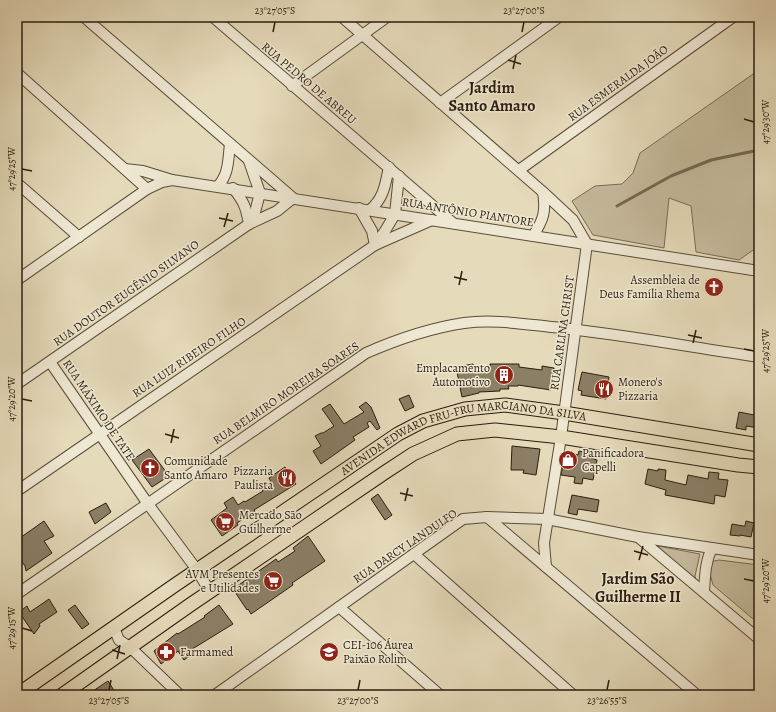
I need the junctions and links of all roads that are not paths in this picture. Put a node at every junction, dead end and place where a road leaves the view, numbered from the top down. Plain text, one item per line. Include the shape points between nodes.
1 (84, 17) edge
2 (213, 17) edge
3 (342, 17) edge
4 (387, 17) edge
5 (559, 17) edge
6 (733, 17) edge
7 (363, 35) junction
8 (17, 73) edge
9 (292, 86) junction
10 (440, 103) junction
11 (230, 144) junction
12 (248, 160) junction
13 (389, 167) junction
14 (125, 169) junction
15 (518, 170) junction
16 (399, 176) junction
17 (172, 180) junction
18 (17, 183) edge
19 (218, 186) junction
20 (233, 188) junction
21 (147, 189) junction
22 (544, 192) junction
23 (260, 193) junction
24 (293, 198) junction
25 (359, 208) junction
26 (370, 210) junction
27 (395, 214) junction
28 (432, 220) junction
29 (453, 223) junction
30 (249, 224) junction
31 (533, 236) junction
32 (79, 237) junction
33 (587, 244) junction
34 (375, 245) junction
35 (759, 271) edge
36 (17, 280) edge
37 (575, 329) junction
38 (759, 357) edge
39 (50, 362) junction
40 (17, 384) edge
41 (564, 413) junction
42 (100, 434) junction
43 (561, 437) junction
44 (759, 445) edge
45 (759, 467) edge
46 (17, 491) edge
47 (148, 504) junction
48 (487, 517) junction
49 (547, 519) junction
50 (638, 537) junction
51 (712, 548) junction
52 (414, 554) junction
53 (759, 555) edge
54 (546, 567) junction
55 (197, 570) junction
56 (210, 592) junction
57 (704, 592) junction
58 (17, 594) edge
59 (339, 607) junction
60 (114, 628) junction
61 (759, 639) edge
62 (131, 648) junction
63 (17, 695) edge
64 (62, 695) edge
65 (180, 695) edge
66 (215, 695) edge
67 (440, 695) edge
68 (573, 695) edge
69 (697, 695) edge

1 - 11 street
2 - 9 street, RUA PEDRO DE ABREU
3 - 7 street
4 - 7 street
5 - 10 street
6 - 15 street, RUA ESMERALDA JOÃO
7 - 9 street
7 - 10 street
8 - 14 street
9 - 13 street, RUA PEDRO DE ABREU
10 - 15 street
11 - 12 street
11 - 19 street via 228,168
12 - 23 street
12 - 24 street
13 - 16 street, RUA PEDRO DE ABREU
13 - 26 street via 378,204
14 - 17 street, RUA ANTÔNIO PIANTORE via 143,171
14 - 21 street
15 - 22 street
16 - 27 street
16 - 29 street, RUA PEDRO DE ABREU
17 - 19 street, RUA ANTÔNIO PIANTORE
17 - 21 street, RUA ANTÔNIO PIANTORE
18 - 32 street
19 - 20 street, RUA ANTÔNIO PIANTORE
20 - 23 street, RUA ANTÔNIO PIANTORE
20 - 30 street via 243,201
21 - 32 street, RUA ANTÔNIO PIANTORE
22 - 31 street via 542,222
22 - 33 street via 573,220
23 - 24 street, RUA ANTÔNIO PIANTORE
23 - 30 street via 254,216
24 - 25 street, RUA ANTÔNIO PIANTORE
24 - 30 street, RUA DOUTOR EUGÊNIO SILVANO via 277,211
25 - 26 street, RUA ANTÔNIO PIANTORE
25 - 34 street via 372,231
26 - 27 street, RUA ANTÔNIO PIANTORE
27 - 28 street, RUA ANTÔNIO PIANTORE
27 - 34 street, RUA LUIZ RIBEIRO FILHO
28 - 29 street, RUA ANTÔNIO PIANTORE
28 - 34 street, RUA LUIZ RIBEIRO FILHO
29 - 31 street, RUA ANTÔNIO PIANTORE
30 - 39 street, RUA DOUTOR EUGÊNIO SILVANO
31 - 33 street, RUA ANTÔNIO PIANTORE
32 - 36 street, RUA ANTÔNIO PIANTORE
33 - 35 street, RUA ANTÔNIO PIANTORE
33 - 37 street, RUA CARLINA CHRIST
34 - 42 street, RUA LUIZ RIBEIRO FILHO
37 - 38 street, RUA BELMIRO MOREIRA SOARES
37 - 41 street, RUA CARLINA CHRIST
37 - 47 street, RUA BELMIRO MOREIRA SOARES via 501,322 465,323 398,339 366,353
39 - 40 street, RUA DOUTOR EUGÊNIO SILVANO
39 - 42 street, RUA MÁXIMO DE TATE
41 - 43 street, RUA CARLINA CHRIST
41 - 44 main road, AVENIDA EDWARD FRU-FRU MARCIANO DA SILVA
41 - 55 main road, AVENIDA EDWARD FRU-FRU MARCIANO DA SILVA via 505,405 465,409 423,421 398,434
42 - 46 street, RUA LUIZ RIBEIRO FILHO
42 - 47 street, RUA MÁXIMO DE TATE
43 - 45 main road, AVENIDA EDWARD FRU-FRU MARCIANO DA SILVA
43 - 49 street, RUA CARLINA CHRIST
43 - 56 main road, AVENIDA EDWARD FRU-FRU MARCIANO DA SILVA via 495,430 457,434 413,454
47 - 55 street, RUA MÁXIMO DE TATE
47 - 58 street, RUA BELMIRO MOREIRA SOARES
48 - 49 street, RUA DARCY LANDULFO
48 - 52 street, RUA DARCY LANDULFO via 463,519
48 - 54 street
49 - 50 street, RUA DARCY LANDULFO
49 - 54 street, RUA CARLINA CHRIST via 544,543
50 - 51 street, RUA DARCY LANDULFO
50 - 57 street
51 - 53 street, RUA DARCY LANDULFO
51 - 57 street via 706,566
52 - 59 street, RUA DARCY LANDULFO
52 - 68 street
54 - 69 street
55 - 56 street
55 - 60 main road, AVENIDA EDWARD FRU-FRU MARCIANO DA SILVA
56 - 62 main road, AVENIDA EDWARD FRU-FRU MARCIANO DA SILVA
57 - 61 street
59 - 66 street, RUA DARCY LANDULFO
59 - 67 street
60 - 62 street via 119,640
60 - 63 main road, AVENIDA EDWARD FRU-FRU MARCIANO DA SILVA
62 - 64 main road, AVENIDA EDWARD FRU-FRU MARCIANO DA SILVA
62 - 65 street

